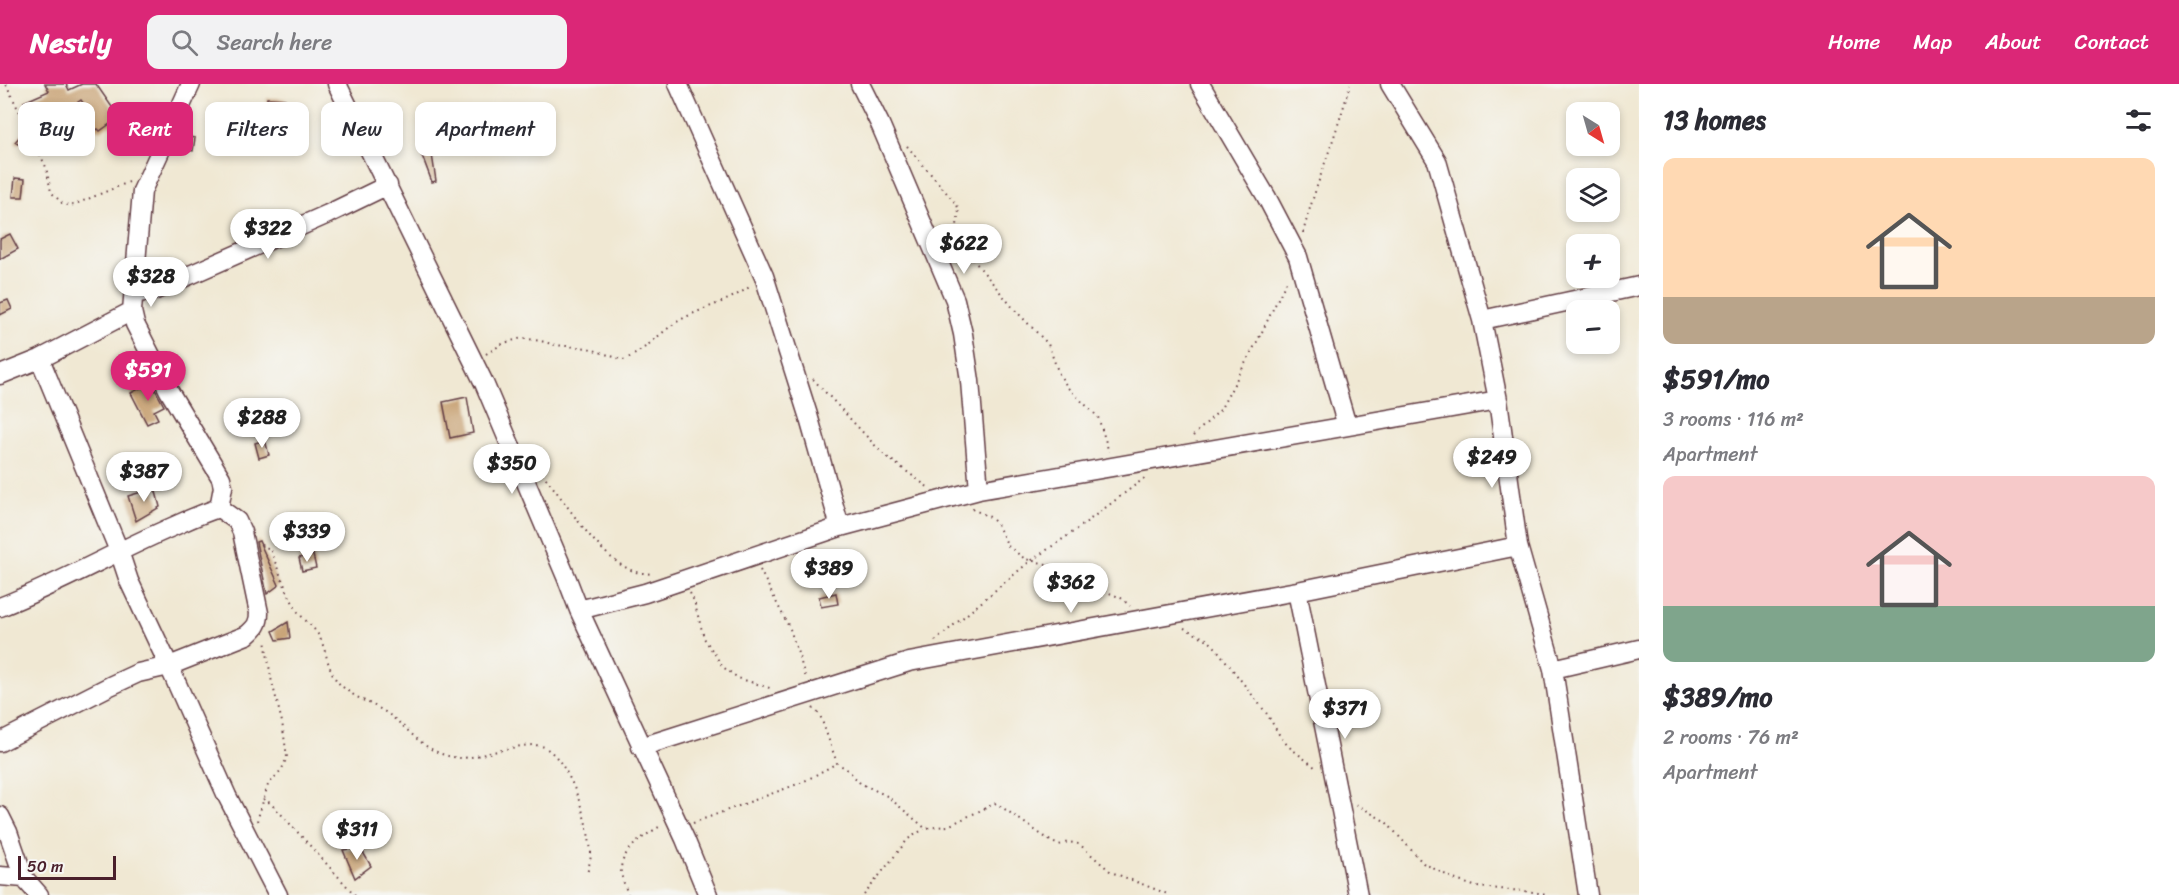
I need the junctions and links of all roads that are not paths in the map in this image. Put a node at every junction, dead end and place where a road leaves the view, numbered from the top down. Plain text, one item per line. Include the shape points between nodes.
1 (191, 84) edge
2 (338, 84) edge
3 (678, 84) edge
4 (860, 84) edge
5 (1200, 84) edge
6 (1390, 84) edge
7 (388, 185) junction
8 (1639, 286) edge
9 (133, 303) junction
10 (1482, 320) junction
11 (40, 359) junction
12 (0, 375) edge
13 (1498, 400) junction
14 (1347, 426) junction
15 (979, 490) junction
16 (219, 508) junction
17 (840, 527) junction
18 (1518, 546) junction
19 (119, 551) junction
20 (1297, 591) junction
21 (0, 607) edge
22 (579, 610) junction
23 (1639, 649) edge
24 (169, 666) junction
25 (1553, 669) junction
26 (0, 742) edge
27 (641, 747) junction
28 (0, 816) edge
29 (0, 876) edge
30 (33, 889) edge
31 (278, 895) edge
32 (708, 895) edge
33 (1358, 895) edge
34 (1588, 895) edge

1 - 9 street via 142,191
2 - 7 street
3 - 17 street via 764,276
4 - 15 street via 955,300 970,381
5 - 14 street via 1298,257
6 - 10 street via 1437,160
7 - 9 street
7 - 22 street via 474,361
8 - 10 street
9 - 11 street
9 - 16 street via 135,324 221,478
10 - 13 street
11 - 12 street
11 - 19 street
13 - 14 street
13 - 18 street
14 - 15 street
15 - 17 street
16 - 19 street
16 - 24 street via 237,521 244,540 259,613 257,624 247,635
17 - 22 street via 678,582
18 - 20 street
18 - 25 street
19 - 21 street
19 - 24 street
20 - 27 street via 909,662
20 - 33 street
22 - 27 street
23 - 25 street
24 - 26 street via 129,677
24 - 31 street
25 - 34 street
27 - 32 street
28 - 30 street
29 - 30 street

